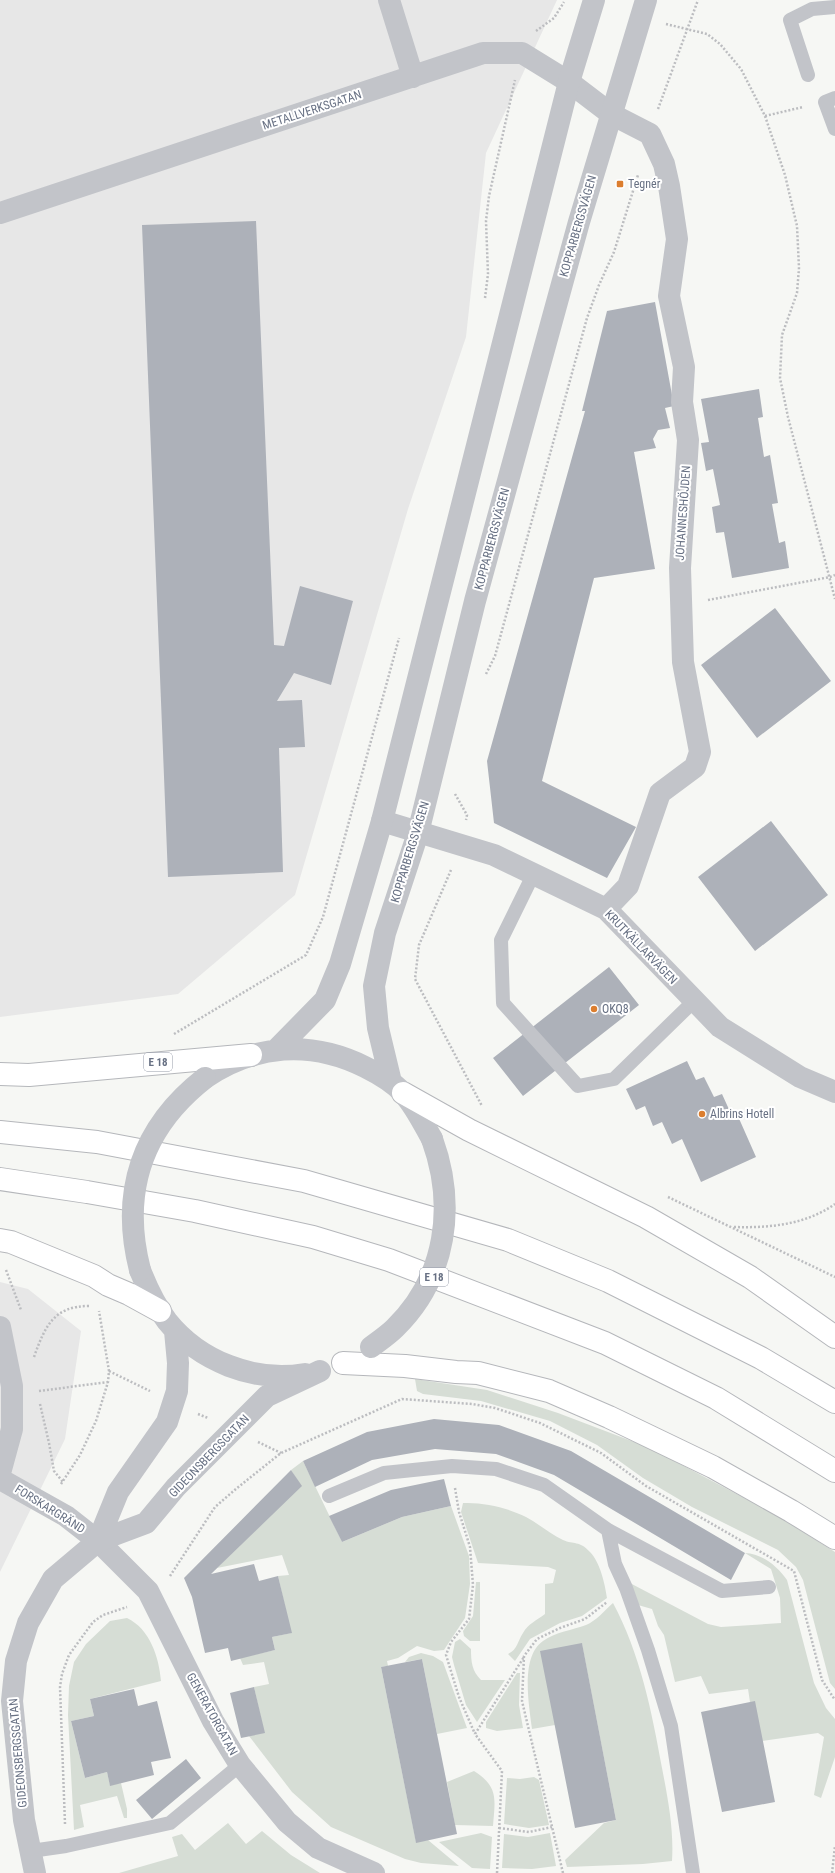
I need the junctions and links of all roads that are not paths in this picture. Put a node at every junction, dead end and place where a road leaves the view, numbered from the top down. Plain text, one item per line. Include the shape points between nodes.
1 (389, 0) edge
2 (594, 0) edge
3 (646, 0) edge
4 (835, 7) edge
5 (808, 75) dead end
6 (413, 77) junction
7 (569, 82) junction
8 (830, 100) edge
9 (611, 114) junction
10 (835, 129) edge
11 (0, 213) edge
12 (382, 821) junction
13 (418, 833) junction
14 (534, 873) junction
15 (606, 909) junction
16 (694, 1001) junction
17 (276, 1050) junction
18 (251, 1055) junction
19 (0, 1074) edge
20 (397, 1087) junction
21 (835, 1092) edge
22 (0, 1132) edge
23 (0, 1179) edge
24 (0, 1240) edge
25 (160, 1311) junction
26 (0, 1327) edge
27 (175, 1331) junction
28 (835, 1337) edge
29 (343, 1363) junction
30 (320, 1371) junction
31 (835, 1402) edge
32 (835, 1471) edge
33 (0, 1474) edge
34 (0, 1479) edge
35 (329, 1496) dead end
36 (608, 1530) junction
37 (835, 1538) edge
38 (98, 1541) junction
39 (769, 1587) dead end
40 (240, 1765) junction
41 (30, 1851) junction
42 (35, 1873) edge
43 (374, 1873) edge
44 (693, 1873) edge

1 - 6 street
2 - 7 street
3 - 9 street, KOPPARBERGSVÄGEN
4 - 5 lane via 812,9 790,20
6 - 7 street, METALLVERKSGATAN via 484,53 522,53
6 - 11 street, METALLVERKSGATAN
7 - 9 street, METALLVERKSGATAN
7 - 12 street
8 - 10 lane
9 - 13 street, KOPPARBERGSVÄGEN via 477,594
9 - 15 street, JOHANNESHÖJDEN via 650,134 664,164 677,239 669,296 684,367 682,402 688,440 680,568 683,662 700,752 695,767 660,793 628,886
12 - 13 street, KRUTKÄLLARVÄGEN
12 - 17 street via 342,958 325,1000
13 - 14 street, KRUTKÄLLARVÄGEN via 494,855
13 - 20 street, KOPPARBERGSVÄGEN via 385,933 374,986 378,1028
14 - 15 street, KRUTKÄLLARVÄGEN
14 - 16 lane via 501,940 503,1004 578,1086 614,1079
15 - 16 street, KRUTKÄLLARVÄGEN
16 - 21 street, KRUTKÄLLARVÄGEN via 720,1027 800,1077
17 - 18 street, E 18
17 - 20 street, E 18 via 319,1050 348,1058
18 - 19 highway, E 18 via 29,1075
18 - 25 street, E 18, bridge via 224,1066 188,1091 166,1115 142,1160 134,1189 131,1219 134,1248 151,1297
20 - 28 highway, E 18 via 469,1130 646,1218 750,1277
20 - 29 street, E 18, bridge via 421,1118 440,1161 445,1190 445,1222 440,1250 429,1278 414,1304 395,1327 371,1347
22 - 31 highway via 97,1142 304,1181 508,1240 608,1281 761,1358
23 - 32 highway, E 18 via 195,1211 313,1237 389,1260 605,1343 716,1398
24 - 25 highway, E 18 via 11,1242 94,1276
25 - 27 street, E 18
26 - 33 street via 12,1393 12,1430
27 - 30 street, E 18 via 207,1356 242,1370 280,1376
27 - 38 street, GIDEONSBERGSGATAN via 177,1391 167,1422 118,1492
29 - 30 street, E 18
29 - 37 highway, E 18 via 478,1373 549,1391 713,1468
30 - 38 street, GIDEONSBERGSGATAN via 267,1396 176,1487 146,1523
34 - 38 street, FORSKARGRÄND via 66,1516
35 - 36 lane via 384,1473 452,1466 496,1469 544,1485
36 - 39 lane via 722,1592
36 - 44 lane via 615,1564 648,1650 671,1726
38 - 40 street, GENERATORGATAN via 148,1591 212,1721
38 - 41 street, GIDEONSBERGSGATAN via 53,1579 28,1623 16,1661 12,1701 24,1820
40 - 41 lane via 170,1823 66,1846
40 - 43 street, GENERATORGATAN via 287,1822 318,1848
41 - 42 street, GIDEONSBERGSGATAN

